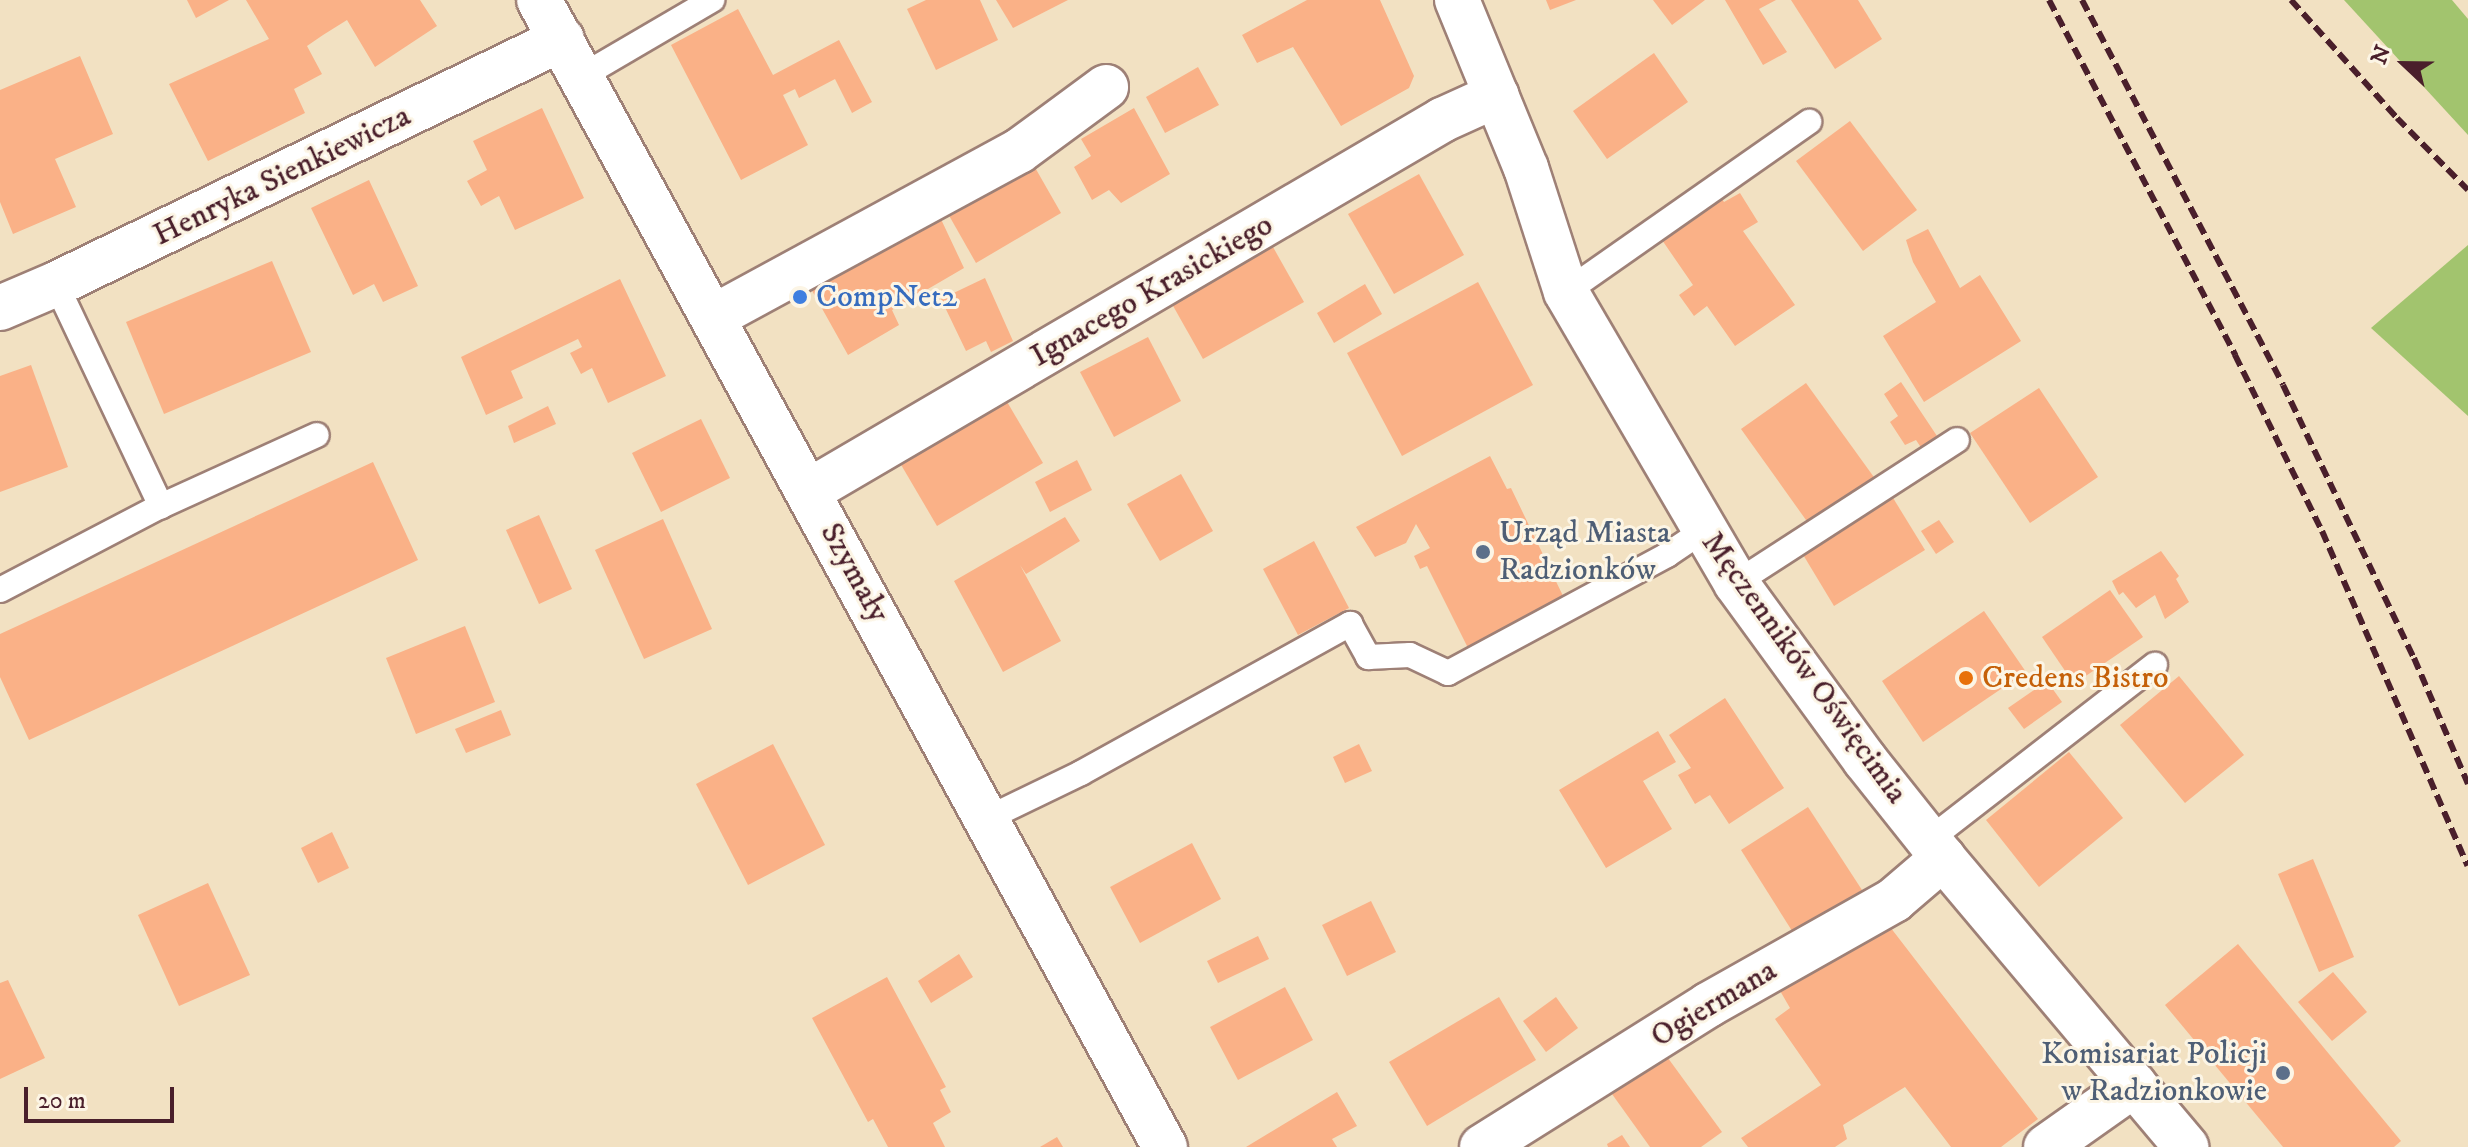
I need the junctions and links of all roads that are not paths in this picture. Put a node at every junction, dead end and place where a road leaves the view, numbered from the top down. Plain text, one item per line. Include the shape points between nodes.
1 (539, 0) edge
2 (712, 0) edge
3 (1457, 0) edge
4 (572, 57) junction
5 (1106, 87) dead end
6 (1497, 95) junction
7 (1809, 122) dead end
8 (56, 284) junction
9 (1566, 292) junction
10 (0, 308) edge
11 (715, 316) junction
12 (317, 435) dead end
13 (1957, 440) dead end
14 (809, 491) junction
15 (161, 506) junction
16 (1704, 530) junction
17 (1736, 583) junction
18 (0, 590) edge
19 (2155, 665) dead end
20 (988, 818) junction
21 (1936, 849) junction
22 (2134, 1085) junction
23 (1165, 1147) edge
24 (1482, 1147) edge
25 (2046, 1147) edge
26 (2186, 1147) edge

1 - 4 street, Szymały
2 - 4 lane
3 - 6 street, Męczenników Oświęcimia
4 - 8 street, Henryka Sienkiewicza
4 - 11 street, Szymały
5 - 11 street via 1019,151
6 - 9 street, Męczenników Oświęcimia
6 - 14 street, Ignacego Krasickiego via 1442,120
7 - 9 lane
8 - 10 street, Henryka Sienkiewicza
8 - 15 lane
9 - 16 street, Męczenników Oświęcimia
11 - 14 street, Szymały
12 - 15 lane
13 - 17 lane
14 - 20 street, Szymały
15 - 18 lane
16 - 17 street, Męczenników Oświęcimia
16 - 20 lane via 1448,673 1410,655 1368,657 1350,624 1081,773
17 - 21 street, Męczenników Oświęcimia
19 - 21 lane
20 - 23 street, Szymały
21 - 22 street, Męczenników Oświęcimia
21 - 24 street, Ogiermana via 1894,900 1708,1005
22 - 25 street
22 - 26 street, Męczenników Oświęcimia

